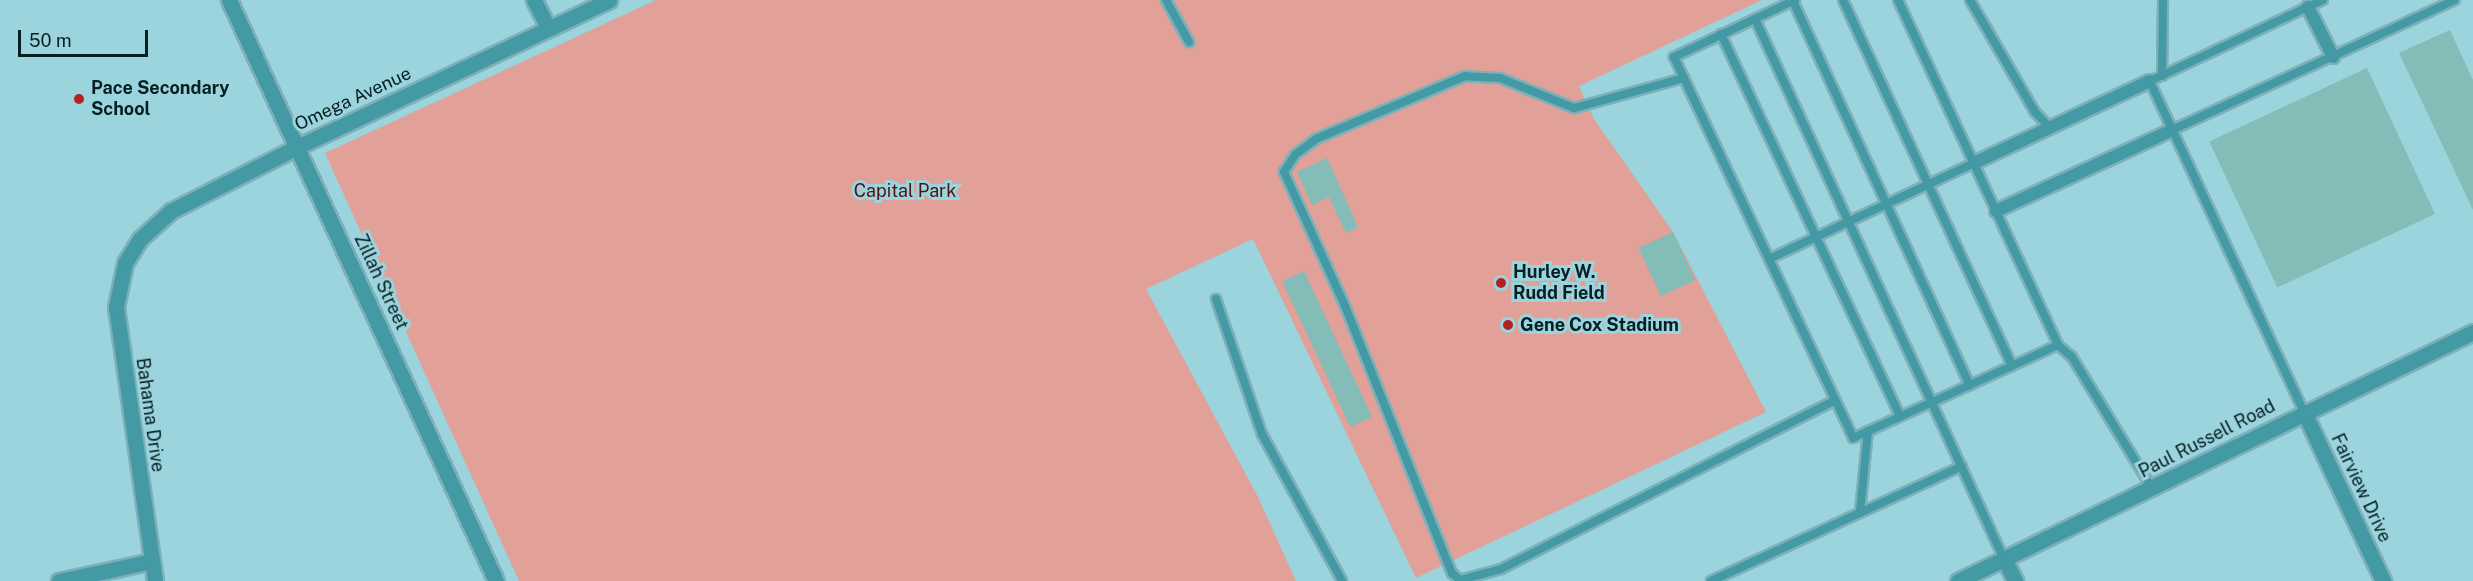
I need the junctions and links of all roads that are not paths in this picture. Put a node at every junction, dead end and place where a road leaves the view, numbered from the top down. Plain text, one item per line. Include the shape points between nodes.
1 (229, 0) edge
2 (534, 0) edge
3 (609, 0) edge
4 (1166, 0) edge
5 (1843, 0) edge
6 (1898, 0) edge
7 (1970, 0) edge
8 (2163, 0) edge
9 (2323, 0) edge
10 (2455, 0) edge
11 (1794, 1) edge
12 (2308, 7) junction
13 (1755, 19) junction
14 (548, 28) junction
15 (1721, 34) junction
16 (1188, 42) dead end
17 (2333, 57) junction
18 (2162, 75) junction
19 (1684, 78) junction
20 (2150, 81) junction
21 (2050, 128) junction
22 (2172, 130) junction
23 (297, 147) junction
24 (1974, 163) junction
25 (1929, 185) junction
26 (1887, 204) junction
27 (1996, 212) junction
28 (1850, 222) junction
29 (1816, 237) junction
30 (129, 255) joint
31 (1769, 259) junction
32 (1216, 299) dead end
33 (2473, 332) edge
34 (2058, 345) junction
35 (2012, 366) junction
36 (1970, 385) junction
37 (1835, 400) junction
38 (1933, 402) junction
39 (2304, 412) junction
40 (1900, 416) junction
41 (1868, 431) junction
42 (1962, 466) junction
43 (2152, 488) junction
44 (1860, 512) junction
45 (2004, 559) junction
46 (152, 561) junction
47 (59, 581) edge
48 (155, 581) edge
49 (496, 581) edge
50 (1342, 581) edge
51 (1711, 581) edge
52 (1958, 581) edge
53 (2015, 581) edge
54 (2383, 581) edge

1 - 23 street, Zillah Street
2 - 14 street
3 - 14 street, Omega Avenue
4 - 16 lane
5 - 25 lane
6 - 24 lane
7 - 21 lane via 2035,112
8 - 18 lane
9 - 12 lane
10 - 17 lane
11 - 13 lane
11 - 26 lane
12 - 17 street
12 - 18 lane
13 - 15 lane
13 - 28 lane
14 - 23 street, Omega Avenue
15 - 19 lane via 1674,57
15 - 29 lane
17 - 22 lane
18 - 20 lane
19 - 31 lane
19 - 37 lane via 1574,108 1500,78 1464,76 1316,139 1294,155 1284,172 1345,306 1452,573 1460,580 1501,569
20 - 21 street
20 - 22 lane
21 - 24 street
22 - 27 street
22 - 39 lane
23 - 30 street, Omega Avenue via 171,211 156,222
23 - 49 street, Zillah Street
24 - 25 lane
24 - 27 lane
25 - 26 lane
25 - 35 lane
26 - 28 lane
26 - 36 lane
27 - 34 lane
28 - 29 lane
28 - 38 lane
29 - 31 lane
29 - 40 lane
30 - 46 street, Bahama Drive via 119,282 116,307
31 - 37 lane
32 - 50 lane via 1262,434
33 - 39 street, Paul Russell Road
34 - 35 lane
34 - 43 lane via 2072,357
35 - 36 lane
36 - 38 lane
37 - 41 lane via 1853,438
38 - 40 lane
38 - 42 lane
39 - 43 street, Paul Russell Road
39 - 54 street, Fairview Drive
40 - 41 lane
41 - 44 lane
42 - 44 lane
42 - 45 lane
43 - 45 street, Paul Russell Road
44 - 51 lane
45 - 52 street, Paul Russell Road
45 - 53 street
46 - 47 street
46 - 48 street, Bahama Drive

